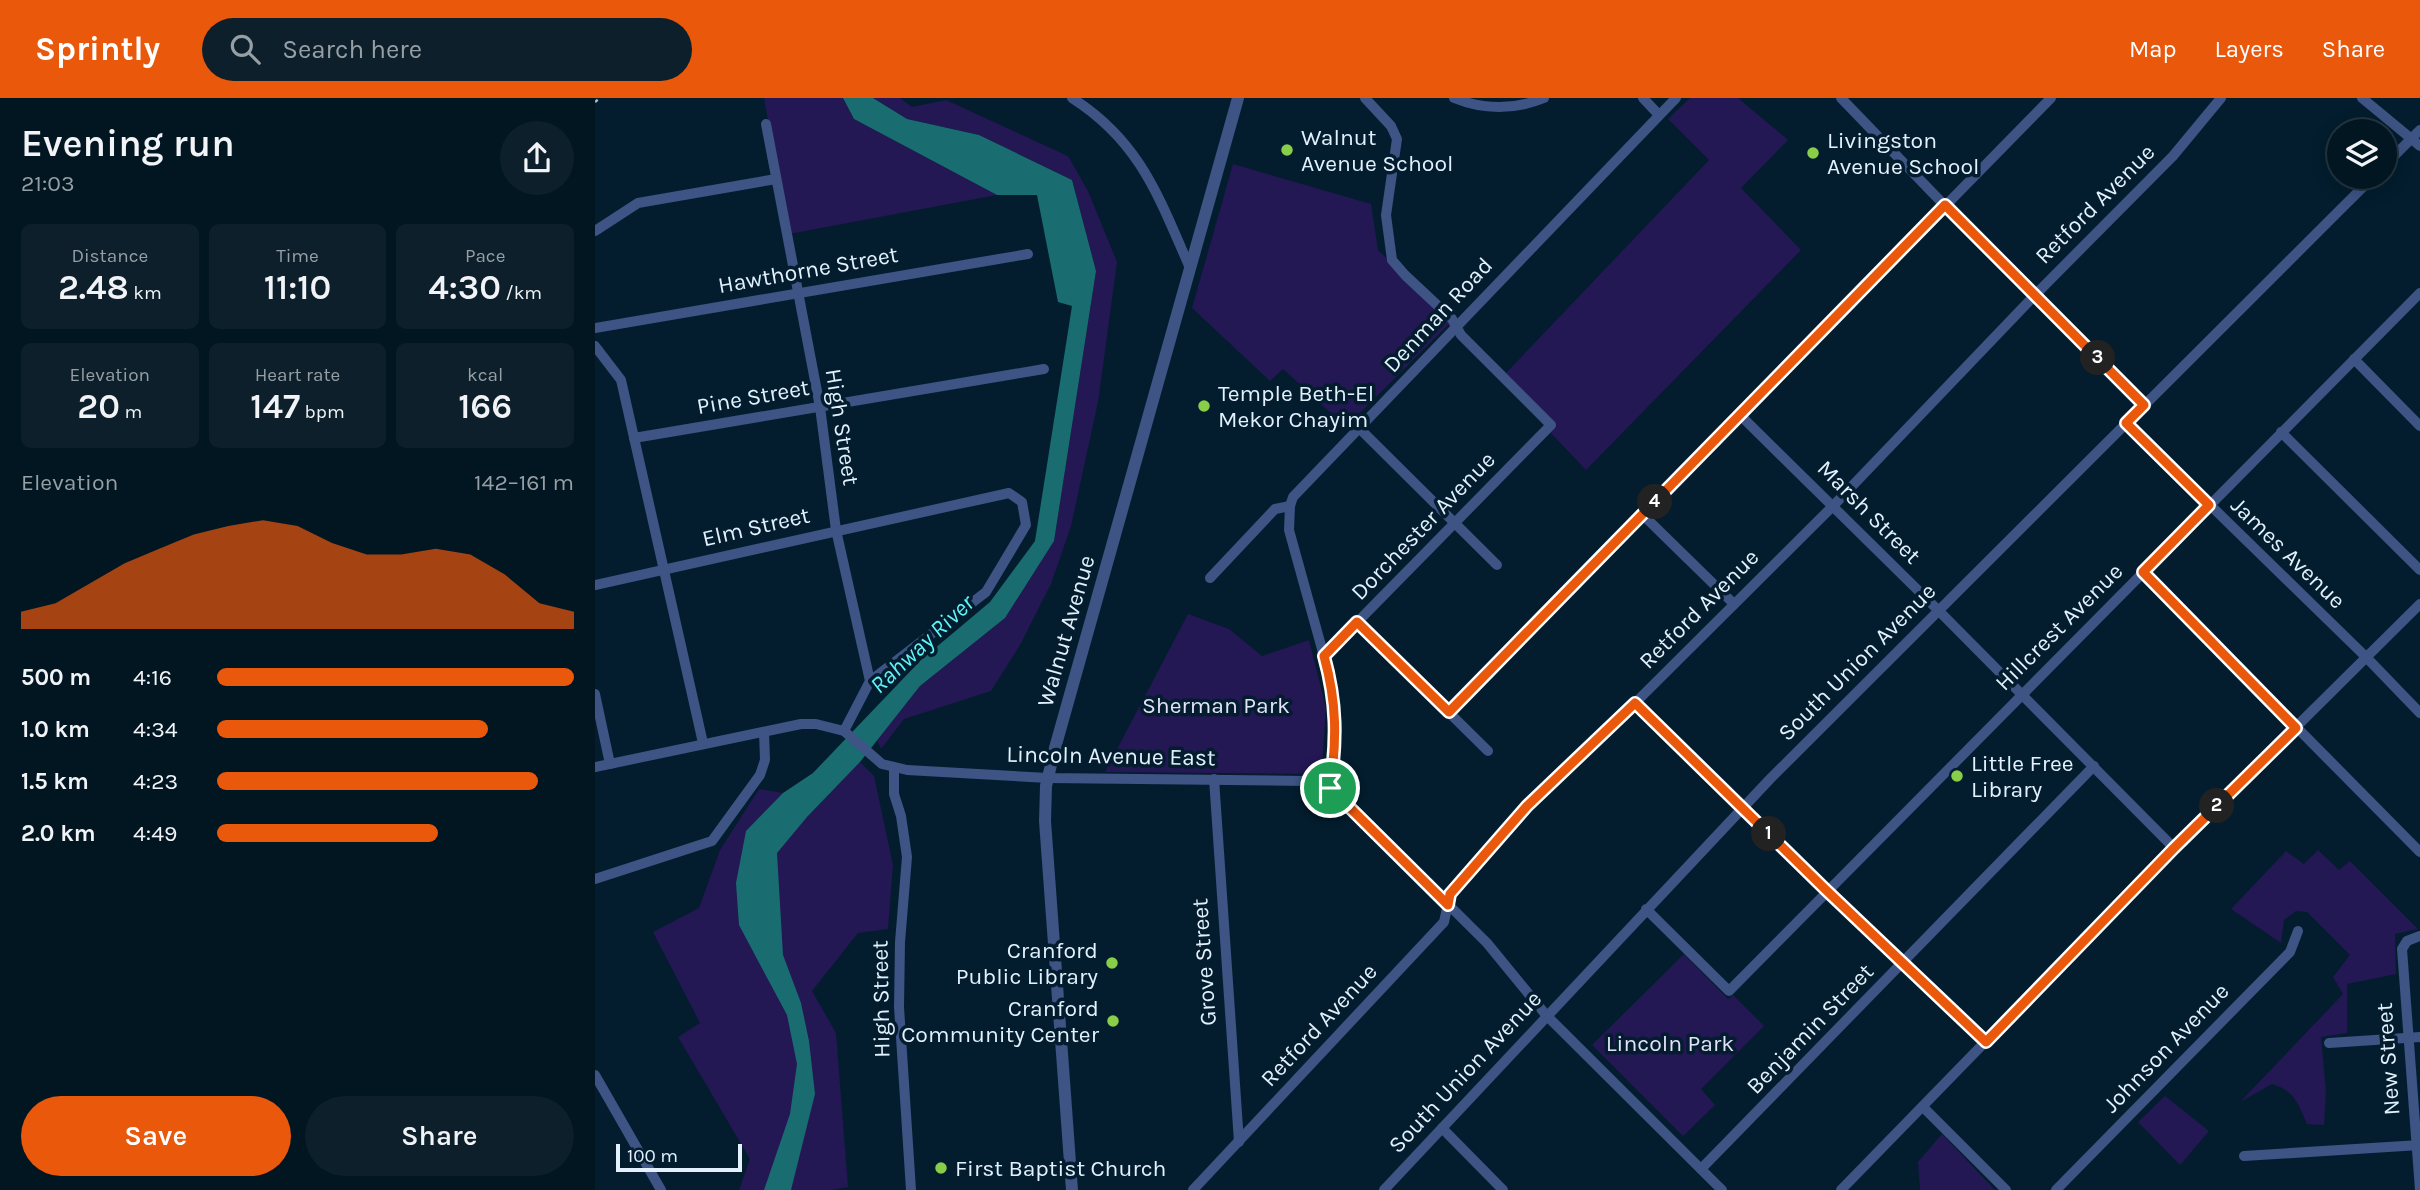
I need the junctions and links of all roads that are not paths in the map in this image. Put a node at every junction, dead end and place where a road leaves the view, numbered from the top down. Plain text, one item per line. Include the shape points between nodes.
1 (1072, 98) edge
2 (1238, 98) edge
3 (1364, 98) edge
4 (1454, 98) edge
5 (1544, 98) edge
6 (1643, 98) edge
7 (1676, 98) edge
8 (1841, 98) edge
9 (2051, 98) edge
10 (2221, 98) edge
11 (2362, 98) edge
12 (1659, 115) junction
13 (766, 124) dead end
14 (2420, 130) edge
15 (2416, 143) edge
16 (2397, 156) edge
17 (776, 179) junction
18 (2361, 189) edge
19 (1945, 205) junction
20 (595, 231) edge
21 (1028, 254) dead end
22 (1190, 268) junction
23 (796, 293) junction
24 (2420, 293) edge
25 (2035, 295) junction
26 (595, 328) edge
27 (1457, 328) junction
28 (595, 345) edge
29 (2354, 359) junction
30 (1044, 369) dead end
31 (2144, 405) junction
32 (820, 407) junction
33 (1740, 415) junction
34 (2126, 423) junction
35 (2420, 426) edge
36 (1359, 428) junction
37 (2281, 432) junction
38 (634, 438) junction
39 (2209, 505) junction
40 (1290, 506) junction
41 (1833, 506) junction
42 (1643, 515) junction
43 (1455, 523) junction
44 (835, 530) junction
45 (1497, 565) dead end
46 (664, 569) junction
47 (2420, 570) edge
48 (2143, 572) junction
49 (1210, 578) dead end
50 (595, 585) edge
51 (1734, 604) junction
52 (2420, 604) edge
53 (1938, 610) junction
54 (1357, 622) junction
55 (1324, 656) junction
56 (2366, 657) junction
57 (870, 681) junction
58 (595, 694) edge
59 (2022, 694) junction
60 (1635, 703) junction
61 (1449, 712) junction
62 (2420, 713) edge
63 (2296, 728) junction
64 (764, 732) junction
65 (846, 732) junction
66 (703, 743) junction
67 (1488, 751) dead end
68 (610, 764) junction
69 (2094, 766) junction
70 (595, 767) edge
71 (894, 768) junction
72 (1048, 778) junction
73 (1213, 779) junction
74 (1330, 788) junction
75 (1743, 808) junction
76 (2174, 848) junction
77 (2420, 852) edge
78 (595, 879) edge
79 (1826, 890) junction
80 (1448, 905) junction
81 (1646, 908) junction
82 (2298, 931) dead end
83 (2420, 936) edge
84 (1904, 963) junction
85 (1546, 1015) junction
86 (2414, 1037) edge
87 (1986, 1042) junction
88 (2329, 1043) dead end
89 (595, 1075) edge
90 (1923, 1107) junction
91 (1442, 1128) junction
92 (1239, 1142) junction
93 (2418, 1146) edge
94 (2244, 1156) dead end
95 (1701, 1169) junction
96 (661, 1190) edge
97 (911, 1190) edge
98 (1072, 1190) edge
99 (1193, 1190) edge
100 (1384, 1190) edge
101 (1503, 1190) edge
102 (1721, 1190) edge
103 (1841, 1190) edge
104 (2006, 1190) edge
105 (2056, 1190) edge
106 (2420, 1190) edge

1 - 22 street via 1092,110 1132,150
2 - 22 street, Walnut Avenue
3 - 27 street via 1397,139 1386,215 1392,260
4 - 5 street via 1501,107
6 - 12 street
7 - 12 street, Denman Road
8 - 19 street
9 - 19 street
10 - 25 street, Retford Avenue via 2173,156
11 - 15 street
12 - 27 street, Denman Road
13 - 17 street, High Street
14 - 15 street
15 - 16 street
17 - 20 street via 638,202
17 - 23 street, High Street
18 - 31 street, South Union Avenue
19 - 25 street
19 - 33 street
21 - 23 street, Hawthorne Street
22 - 72 street, Walnut Avenue
23 - 26 street, Hawthorne Street
23 - 32 street, High Street
24 - 29 street, Hillcrest Avenue
25 - 31 street
25 - 41 street, Retford Avenue
27 - 36 street, Denman Road
27 - 43 street, Dorchester Avenue via 1551,425
28 - 38 street via 621,380
29 - 35 street
29 - 37 street, Hillcrest Avenue
30 - 32 street, Pine Street
31 - 34 street, South Union Avenue
32 - 38 street, Pine Street
32 - 44 street, High Street
33 - 41 street, Marsh Street
33 - 42 street
34 - 39 street, James Avenue
34 - 53 street, South Union Avenue
36 - 40 street, Denman Road via 1299,490
36 - 43 street
37 - 39 street, Hillcrest Avenue
37 - 47 street
38 - 46 street
39 - 48 street, Hillcrest Avenue
39 - 56 street, James Avenue
40 - 49 street via 1275,509
40 - 55 street via 1289,530
41 - 51 street, Retford Avenue
41 - 53 street, Marsh Street
42 - 51 street
42 - 61 street
43 - 45 street
43 - 54 street, Dorchester Avenue
44 - 46 street, Elm Street
44 - 57 street, High Street
44 - 57 street, Elm Street via 1009,492 1022,502 1026,525 986,593
46 - 50 street, Elm Street
46 - 66 street
48 - 59 street, Hillcrest Avenue
48 - 63 street
51 - 60 street, Retford Avenue
52 - 56 street
53 - 59 street, Marsh Street
53 - 75 street, South Union Avenue
54 - 55 street, Dorchester Avenue
54 - 61 street
55 - 74 street via 1335,704
56 - 62 street, James Avenue
56 - 63 street
57 - 65 street
58 - 68 street
59 - 69 street, Marsh Street
59 - 79 street, Hillcrest Avenue
60 - 75 street
60 - 80 street, Retford Avenue via 1527,806 1450,894
61 - 67 street
63 - 76 street
63 - 77 street
64 - 65 street via 817,724
64 - 66 street
64 - 78 street via 765,760 760,775 712,841
65 - 71 street, Lincoln Avenue East via 872,757
66 - 68 street
68 - 70 street
69 - 76 street, Marsh Street
69 - 84 street, Benjamin Street
71 - 72 street, Lincoln Avenue East
71 - 97 street, High Street via 894,794 907,857 898,1007
72 - 73 street, Lincoln Avenue East
72 - 98 street, Walnut Avenue via 1045,821
73 - 74 street, Lincoln Avenue East via 1306,781
73 - 92 street, Grove Street
74 - 80 street
75 - 79 street
75 - 81 street, South Union Avenue
76 - 87 street
79 - 81 street, Hillcrest Avenue via 1729,991
79 - 84 street
80 - 85 street via 1487,943
80 - 92 street, Retford Avenue via 1444,922
81 - 85 street, South Union Avenue
82 - 105 street, Johnson Avenue via 2290,952
83 - 86 street, New Street via 2410,938 2402,949
84 - 87 street
84 - 95 street, Benjamin Street
85 - 91 street, South Union Avenue
85 - 95 street
86 - 88 street
86 - 93 street, New Street
87 - 90 street
89 - 96 street
90 - 103 street
90 - 104 street
91 - 100 street, South Union Avenue
91 - 101 street
92 - 99 street, Retford Avenue
93 - 94 street
93 - 106 street, New Street
95 - 102 street

